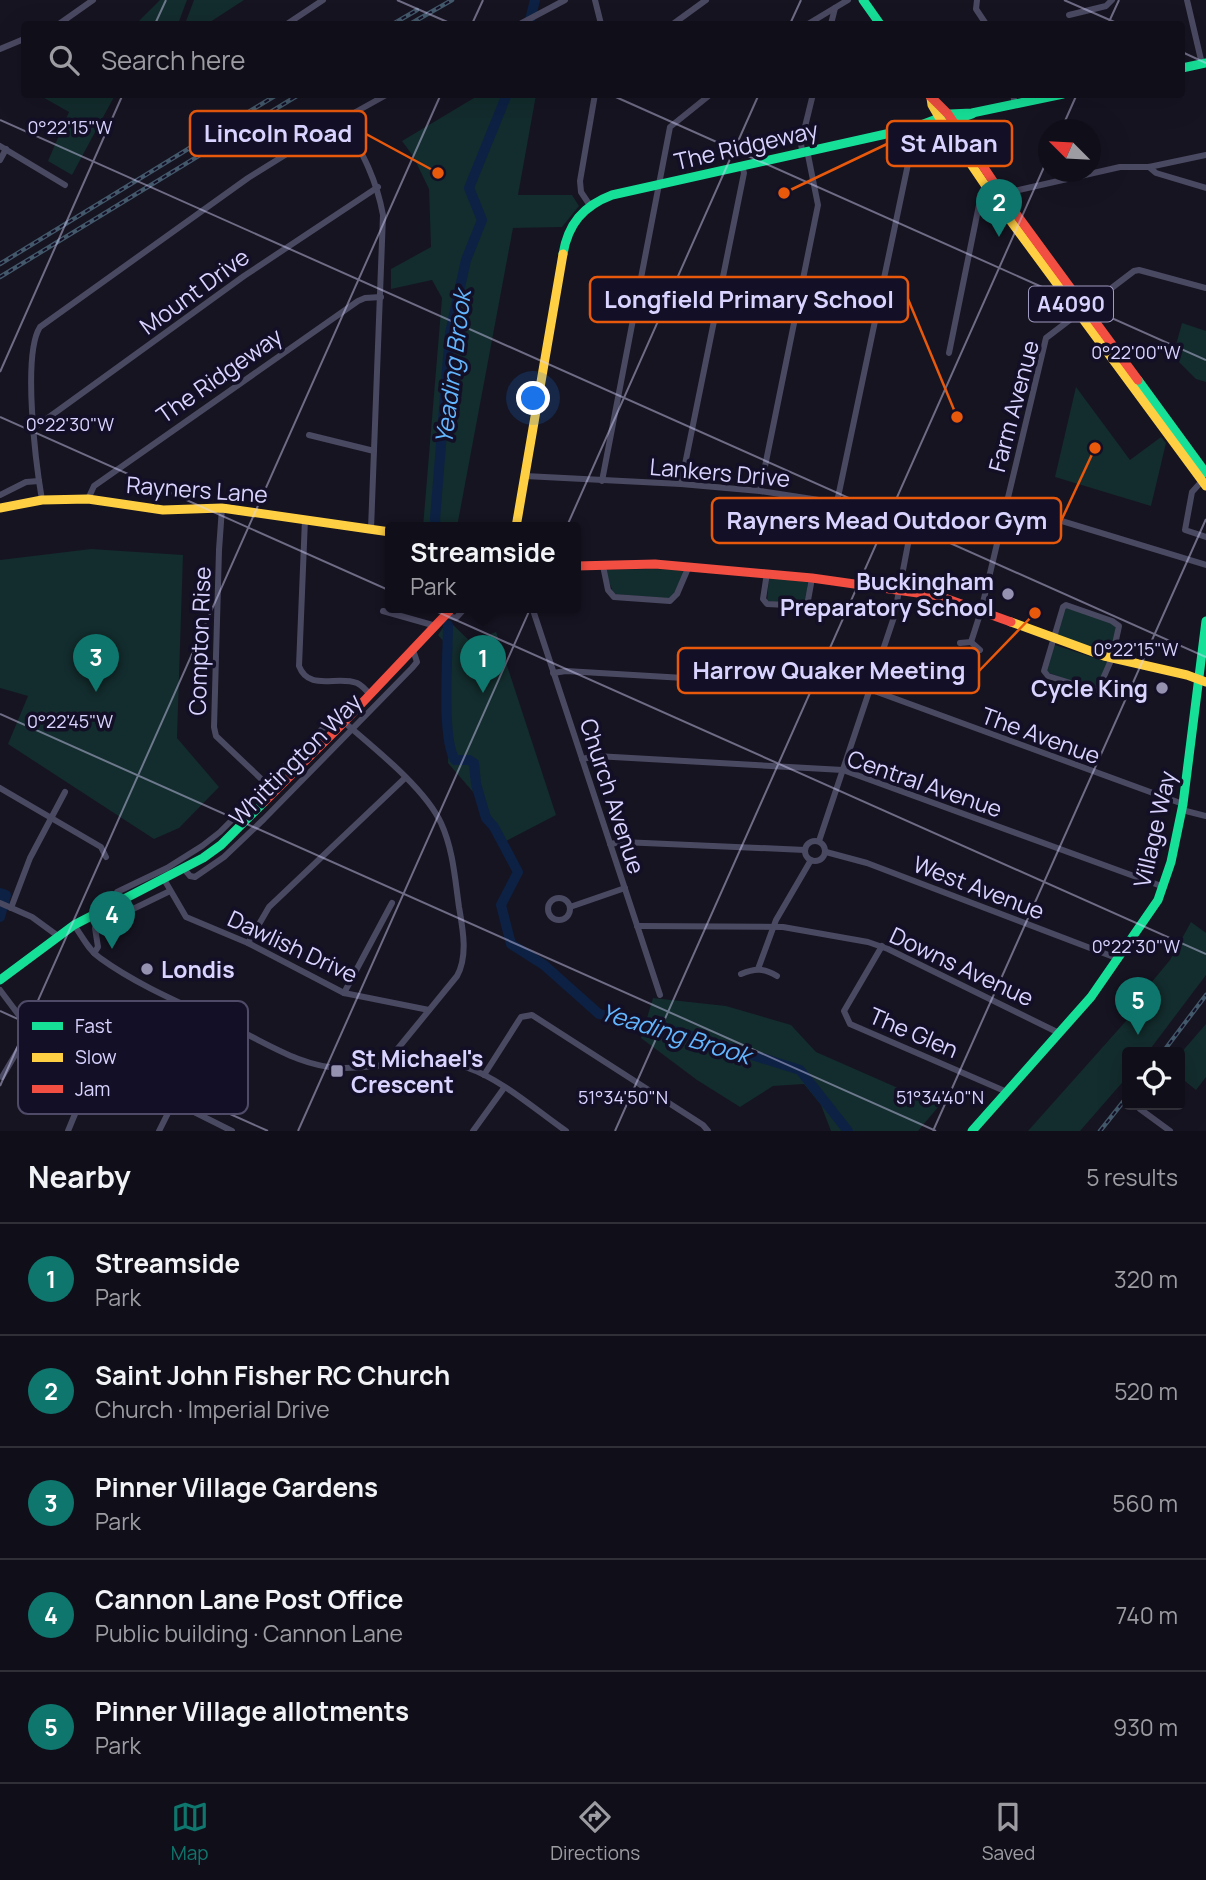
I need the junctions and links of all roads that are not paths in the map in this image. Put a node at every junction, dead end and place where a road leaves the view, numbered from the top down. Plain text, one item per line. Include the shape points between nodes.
1 (93, 0) edge
2 (323, 0) edge
3 (565, 0) edge
4 (595, 0) edge
5 (706, 0) edge
6 (848, 0) edge
7 (863, 0) edge
8 (977, 0) edge
9 (1112, 0) edge
10 (1187, 0) edge
11 (835, 8) junction
12 (1069, 15) dead end
13 (63, 21) edge
14 (292, 21) edge
15 (526, 21) edge
16 (600, 21) edge
17 (677, 21) edge
18 (813, 21) edge
19 (832, 21) edge
20 (878, 21) edge
21 (984, 21) edge
22 (21, 40) edge
23 (0, 49) edge
24 (1204, 63) edge
25 (1185, 67) edge
26 (381, 98) edge
27 (594, 98) edge
28 (706, 98) edge
29 (812, 98) edge
30 (933, 98) edge
31 (1014, 98) edge
32 (1046, 98) edge
33 (1015, 105) junction
34 (343, 119) junction
35 (946, 119) junction
36 (913, 128) junction
37 (3, 147) edge
38 (804, 151) junction
39 (1206, 155) edge
40 (0, 160) edge
41 (742, 166) junction
42 (1149, 167) junction
43 (65, 185) dead end
44 (659, 185) junction
45 (378, 187) junction
46 (1206, 188) edge
47 (990, 192) junction
48 (999, 198) junction
49 (589, 204) junction
50 (1206, 288) edge
51 (381, 297) junction
52 (1082, 311) junction
53 (949, 353) dead end
54 (34, 428) junction
55 (309, 435) dead end
56 (374, 450) junction
57 (1203, 474) edge
58 (525, 476) junction
59 (39, 481) junction
60 (603, 481) junction
61 (681, 485) junction
62 (760, 491) junction
63 (0, 495) edge
64 (88, 499) junction
65 (42, 500) junction
66 (837, 502) junction
67 (1006, 504) junction
68 (0, 508) edge
69 (222, 508) junction
70 (305, 519) junction
71 (517, 522) edge
72 (371, 529) junction
73 (385, 531) edge
74 (1206, 537) edge
75 (1206, 565) edge
76 (581, 566) edge
77 (603, 566) junction
78 (689, 566) junction
79 (767, 573) junction
80 (812, 578) junction
81 (898, 591) junction
82 (981, 611) junction
83 (397, 613) edge
84 (448, 613) edge
85 (534, 613) edge
86 (1206, 621) edge
87 (436, 626) junction
88 (1054, 638) junction
89 (971, 642) junction
90 (960, 643) dead end
91 (413, 650) junction
92 (980, 650) dead end
93 (1112, 658) junction
94 (554, 673) junction
95 (1202, 676) edge
96 (869, 689) junction
97 (370, 695) junction
98 (344, 722) junction
99 (352, 729) junction
100 (336, 730) junction
101 (582, 759) junction
102 (843, 771) junction
103 (405, 778) junction
104 (267, 785) junction
105 (0, 788) edge
106 (65, 792) dead end
107 (275, 792) junction
108 (1182, 807) junction
109 (1206, 816) edge
110 (51, 819) junction
111 (819, 841) junction
112 (610, 844) junction
113 (805, 850) junction
114 (826, 852) junction
115 (106, 857) dead end
116 (811, 860) junction
117 (185, 870) junction
118 (165, 881) junction
119 (1164, 887) junction
120 (625, 888) junction
121 (170, 891) junction
122 (392, 903) dead end
123 (117, 904) junction
124 (6, 906) edge
125 (570, 907) dead end
126 (74, 925) junction
127 (638, 926) junction
128 (774, 927) junction
129 (58, 936) junction
130 (248, 943) junction
131 (882, 946) junction
132 (94, 953) junction
133 (1119, 959) junction
134 (758, 969) junction
135 (741, 974) dead end
136 (777, 975) dead end
137 (0, 980) edge
138 (0, 990) edge
139 (344, 993) junction
140 (660, 995) dead end
141 (176, 1001) edge
142 (429, 1010) junction
143 (18, 1014) edge
144 (1059, 1033) junction
145 (248, 1035) edge
146 (18, 1050) edge
147 (393, 1064) junction
148 (484, 1075) junction
149 (2, 1077) dead end
150 (504, 1088) junction
151 (1007, 1092) junction
152 (1141, 1110) edge
153 (168, 1114) edge
154 (198, 1114) edge
155 (75, 1115) dead end
156 (68, 1131) edge
157 (159, 1131) edge
158 (232, 1131) edge
159 (473, 1131) edge
160 (566, 1131) edge
161 (708, 1131) edge
162 (972, 1131) edge
163 (1170, 1131) edge

1 - 13 street
2 - 14 street
3 - 15 street
4 - 16 street
5 - 17 street
6 - 11 street
7 - 20 street
8 - 21 street via 976,9
9 - 12 street via 1106,6
10 - 24 street
11 - 18 street
11 - 19 street
22 - 23 street
24 - 25 street
26 - 34 street
27 - 49 street via 579,187
28 - 44 street via 670,127
29 - 38 street via 800,143
30 - 35 street, A4090
31 - 33 street
32 - 33 street, The Ridgeway
33 - 35 street, The Ridgeway
34 - 45 street
34 - 54 street via 248,178 40,327 31,363
35 - 36 street, The Ridgeway
35 - 47 street, A4090
35 - 48 street, A4090
36 - 38 street, The Ridgeway
36 - 66 street
37 - 40 street
37 - 43 street
38 - 41 street, The Ridgeway
38 - 62 street via 818,205
39 - 42 street
41 - 44 street, The Ridgeway
41 - 61 street
42 - 46 street
42 - 48 street via 1120,167
44 - 49 street, The Ridgeway
44 - 60 street
45 - 51 street via 383,215
45 - 54 street, Mount Drive via 244,276
47 - 48 street, A4090
47 - 53 street via 979,205
48 - 52 street, A4090
49 - 58 street via 566,238
50 - 52 street, Farm Avenue via 1139,270
51 - 56 street
51 - 64 street, The Ridgeway via 358,301 94,486
52 - 57 street, A4090
52 - 67 street, Farm Avenue via 1046,338
54 - 59 street
55 - 56 street
56 - 72 street
57 - 74 street via 1192,492 1185,530
58 - 60 street, Lankers Drive
58 - 71 street
59 - 63 street
59 - 65 street
60 - 61 street, Lankers Drive
61 - 62 street, Lankers Drive
62 - 66 street, Lankers Drive
64 - 65 street, Rayners Lane
64 - 69 street, Rayners Lane via 163,509
65 - 68 street, Rayners Lane
66 - 81 street, Lankers Drive via 911,514
67 - 75 street
67 - 82 street, Farm Avenue
69 - 70 street, Rayners Lane
69 - 104 street, Compton Rise via 214,727 216,736
70 - 72 street, Rayners Lane
70 - 97 street via 302,675 311,681 357,683
72 - 73 street, Rayners Lane
76 - 77 street
77 - 78 street
77 - 78 street via 614,597 670,601
78 - 79 street
79 - 80 street
79 - 80 street via 763,599 767,604 807,606
80 - 81 street
81 - 82 street via 939,596
81 - 96 street via 894,617
82 - 88 street
82 - 89 street, Farm Avenue
83 - 87 street
84 - 87 street, Whittington Way
85 - 94 street, Church Avenue
86 - 95 street, Village Way
87 - 91 street, Whittington Way
88 - 93 street
88 - 93 street via 1063,607 1071,605 1119,626
88 - 93 street via 1044,668 1048,676 1098,690
89 - 90 street
89 - 92 street
91 - 97 street, Whittington Way
91 - 99 street, Whittington Way via 417,662
93 - 95 street
94 - 96 street, The Avenue
94 - 101 street, Church Avenue
95 - 108 street, Village Way
96 - 102 street
96 - 108 street, The Avenue
97 - 98 street, Whittington Way
98 - 99 street
98 - 100 street, Whittington Way
99 - 103 street
99 - 117 street, Whittington Way via 224,857 195,877
100 - 104 street, Whittington Way via 323,728
100 - 107 street, Whittington Way
101 - 102 street, Central Avenue via 596,756
101 - 112 street, Church Avenue
102 - 111 street
102 - 119 street, Central Avenue
103 - 130 street via 269,907
103 - 142 street via 427,799 441,823 451,850 463,934 462,966
104 - 107 street, Compton Rise
104 - 123 street, Whittington Way via 202,846 117,891
105 - 110 street
106 - 110 street
107 - 117 street, Whittington Way via 221,845
108 - 109 street, The Avenue
108 - 119 street, Village Way
110 - 115 street via 101,847
110 - 124 street
111 - 113 street via 810,842
111 - 114 street
112 - 113 street
112 - 120 street, Church Avenue
113 - 116 street
114 - 116 street via 821,860
114 - 133 street, West Avenue via 867,863
116 - 128 street
117 - 118 street, Whittington Way
118 - 121 street, Dawlish Drive
118 - 123 street, Whittington Way
119 - 133 street, Village Way
120 - 125 street
120 - 127 street, Church Avenue
121 - 130 street, Dawlish Drive via 186,917
121 - 132 street via 95,928 98,947
122 - 139 street
123 - 126 street, Whittington Way
124 - 129 street
126 - 129 street, Whittington Way
126 - 132 street
127 - 128 street, Downs Avenue
127 - 140 street, Church Avenue
128 - 131 street, Downs Avenue
128 - 134 street
129 - 137 street, Whittington Way
130 - 139 street, Dawlish Drive
131 - 144 street, Downs Avenue
131 - 151 street, The Glen via 844,1011 850,1024
132 - 141 street
133 - 144 street, Village Way
134 - 135 street
134 - 136 street
138 - 143 street
139 - 142 street, Dawlish Drive
142 - 147 street via 395,1052
144 - 151 street, Village Way
145 - 147 street via 291,1057 319,1065
146 - 149 street
147 - 148 street via 447,1062
148 - 150 street
148 - 161 street via 521,1017 531,1015
150 - 159 street
150 - 160 street
151 - 162 street, Village Way
152 - 163 street
153 - 157 street
154 - 158 street
155 - 156 street

